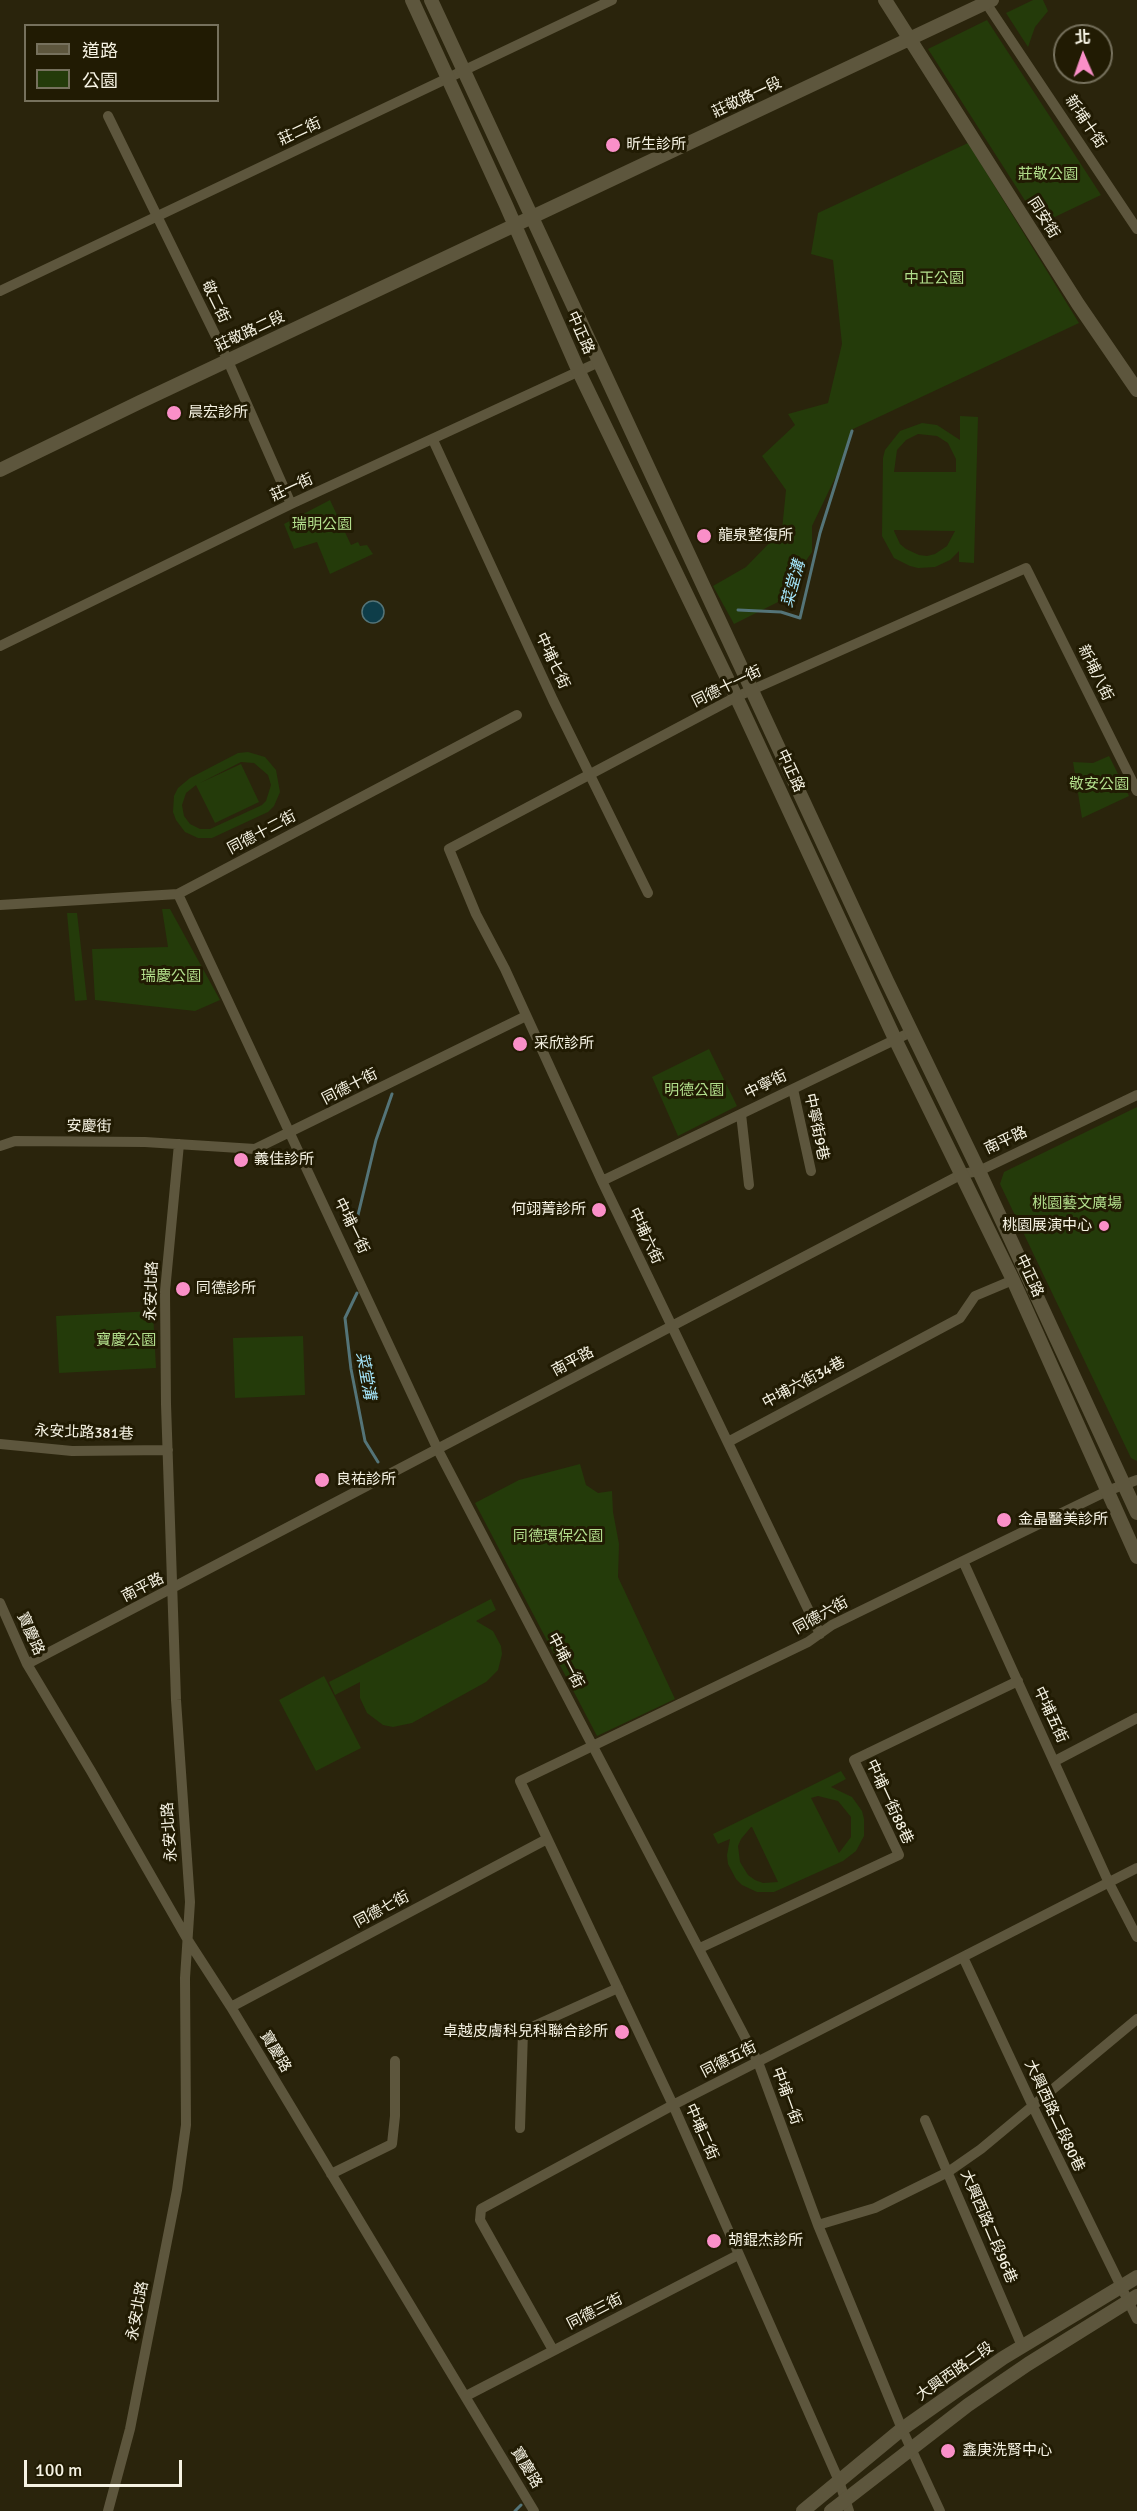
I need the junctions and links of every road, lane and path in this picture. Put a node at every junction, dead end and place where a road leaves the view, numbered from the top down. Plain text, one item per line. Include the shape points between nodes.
1 (412, 0) edge
2 (431, 0) edge
3 (612, 0) edge
4 (885, 0) edge
5 (989, 1) edge
6 (910, 39) junction
7 (464, 71) junction
8 (448, 78) junction
9 (108, 116) dead end
10 (158, 216) junction
11 (533, 218) junction
12 (516, 226) junction
13 (1137, 229) edge
14 (0, 291) edge
15 (228, 361) junction
16 (599, 362) junction
17 (579, 372) junction
18 (1137, 390) edge
19 (433, 440) junction
20 (0, 470) edge
21 (291, 504) junction
22 (1026, 568) joint
23 (0, 646) edge
24 (753, 690) junction
25 (736, 697) junction
26 (517, 715) dead end
27 (590, 776) junction
28 (1137, 791) edge
29 (449, 849) joint
30 (648, 893) dead end
31 (178, 894) junction
32 (0, 905) edge
33 (525, 1016) junction
34 (911, 1032) junction
35 (895, 1039) junction
36 (793, 1089) junction
37 (1137, 1095) edge
38 (741, 1114) junction
39 (290, 1134) junction
40 (179, 1144) junction
41 (0, 1146) edge
42 (979, 1170) junction
43 (811, 1171) dead end
44 (962, 1174) junction
45 (602, 1181) junction
46 (749, 1185) dead end
47 (1013, 1280) junction
48 (672, 1327) junction
49 (728, 1442) junction
50 (0, 1444) edge
51 (168, 1450) junction
52 (438, 1450) junction
53 (1131, 1483) edge
54 (1107, 1491) junction
55 (1137, 1513) edge
56 (1137, 1557) edge
57 (963, 1561) junction
58 (172, 1590) junction
59 (0, 1603) edge
60 (820, 1634) junction
61 (27, 1665) junction
62 (1017, 1681) junction
63 (1137, 1718) edge
64 (592, 1746) junction
65 (1055, 1761) junction
66 (520, 1781) joint
67 (547, 1839) junction
68 (1137, 1868) edge
69 (1109, 1882) junction
70 (1137, 1937) edge
71 (189, 1942) junction
72 (700, 1948) junction
73 (963, 1957) junction
74 (618, 1988) junction
75 (231, 2007) junction
76 (1137, 2019) edge
77 (395, 2061) dead end
78 (758, 2062) junction
79 (673, 2105) junction
80 (1032, 2105) junction
81 (925, 2120) dead end
82 (520, 2128) dead end
83 (948, 2172) junction
84 (331, 2174) junction
85 (818, 2225) junction
86 (738, 2255) junction
87 (1137, 2277) edge
88 (1120, 2286) junction
89 (1132, 2299) edge
90 (1137, 2319) edge
91 (1022, 2346) junction
92 (553, 2350) junction
93 (466, 2396) junction
94 (902, 2429) junction
95 (911, 2448) junction
96 (838, 2481) junction
97 (847, 2505) edge
98 (108, 2511) edge
99 (534, 2511) edge
100 (803, 2511) edge
101 (831, 2511) edge
102 (940, 2511) edge

1 - 8 street, 中正路
2 - 7 street, 中正路
3 - 7 street, 莊二街
4 - 6 street, 同安街
5 - 6 street, 莊敬路一段
5 - 13 street, 新埔十街
6 - 11 street, 莊敬路一段
6 - 18 street, 同安街
7 - 8 street, 莊二街
7 - 11 street, 中正路
8 - 10 street, 莊二街
8 - 12 street, 中正路
9 - 10 street, 敬二街
10 - 14 street, 莊二街
10 - 15 street, 敬二街
11 - 12 street, 莊敬路一段
11 - 16 street, 中正路
12 - 15 street, 莊敬路二段
12 - 17 street, 中正路
15 - 20 street, 莊敬路二段
15 - 21 street, 敬二街
16 - 17 street, 莊一街
16 - 24 street, 中正路
17 - 19 street, 莊一街
17 - 25 street, 中正路
19 - 21 street, 莊一街
19 - 27 street, 中埔七街
21 - 23 street, 莊一街
22 - 24 street, 同德十一街
22 - 28 street, 新埔八街
24 - 25 street, 同德十一街
24 - 34 street, 中正路
25 - 27 street, 同德十一街
25 - 35 street, 中正路
26 - 31 street, 同德十二街
27 - 29 street, 同德十一街
27 - 30 street, 中埔七街
29 - 33 street, 中埔六街
31 - 32 street, 同德十二街
31 - 39 street, 中埔一街
33 - 39 street, 同德十街
33 - 45 street, 中埔六街
34 - 35 street, 中寧街
34 - 42 street, 中正路
35 - 36 street, 中寧街
35 - 44 street, 中正路
36 - 38 street, 中寧街
36 - 43 street, 中寧街9巷
37 - 42 street, 南平路
38 - 45 street, 中寧街
38 - 46 street
39 - 40 street, 同德十街 via 255,1149
39 - 52 street, 中埔一街
40 - 41 street, 安慶街 via 15,1141
40 - 51 street, 永安北路 via 165,1291
42 - 44 street, 南平路
42 - 53 street, 中正路
44 - 47 street, 中正路
44 - 48 street, 南平路
45 - 48 street, 中埔六街
47 - 49 street, 中埔六街34巷 via 975,1296 960,1318
47 - 54 street, 中正路
48 - 49 street, 中埔六街
48 - 52 street, 南平路
49 - 60 street, 中埔六街
50 - 51 street, 永安北路381巷 via 72,1450
51 - 58 street, 永安北路
52 - 58 street, 南平路
52 - 64 street, 中埔一街
53 - 54 street, 同德六街
53 - 55 street, 中正路
54 - 56 street, 中正路
54 - 57 street, 同德六街
57 - 60 street, 同德六街
57 - 62 street, 中埔五街
58 - 61 street, 南平路
58 - 71 street, 永安北路
59 - 61 street, 寶慶路
60 - 64 street, 同德六街
61 - 71 street, 寶慶路
62 - 65 street, 中埔五街
62 - 72 street, 中埔一街88巷 via 854,1760 899,1855
63 - 65 street
64 - 66 street, 同德六街
64 - 72 street, 中埔一街
65 - 69 street, 中埔五街
66 - 67 street, 中埔二街
67 - 74 street, 中埔二街
67 - 75 street, 同德七街
68 - 69 street, 同德五街
69 - 70 street, 中埔五街
69 - 73 street, 同德五街
71 - 75 street, 寶慶路
71 - 98 street, 永安北路 via 185,1977 186,2125 177,2190 130,2429
72 - 78 street, 中埔一街
73 - 78 street, 同德五街
73 - 80 street, 大興西路二段80巷
74 - 79 street, 中埔二街
74 - 82 street via 523,2031
75 - 84 street, 寶慶路
76 - 80 street
77 - 84 street via 392,2144
78 - 79 street, 同德五街
78 - 85 street, 中埔一街
79 - 86 street, 中埔二街
79 - 92 street, 同德五街 via 481,2209 480,2220
80 - 83 street
80 - 88 street, 大興西路二段80巷
81 - 83 street, 大興西路二段96巷
83 - 85 street via 875,2208
83 - 91 street, 大興西路二段96巷
84 - 93 street, 寶慶路
85 - 94 street, 中埔一街
86 - 92 street, 同德三街
86 - 96 street, 中埔二街
87 - 88 street, 大興西路二段
88 - 89 street, 大興西路二段80巷
88 - 91 street, 大興西路二段
89 - 90 street, 大興西路二段80巷
89 - 95 street via 1028,2364
91 - 94 street, 大興西路二段
92 - 93 street, 同德三街
93 - 99 street, 寶慶路
94 - 95 street, 中埔一街
94 - 96 street, 大興西路二段
95 - 97 street
95 - 102 street, 中埔一街
96 - 97 street, 中埔二街
96 - 100 street, 大興西路二段
97 - 101 street

